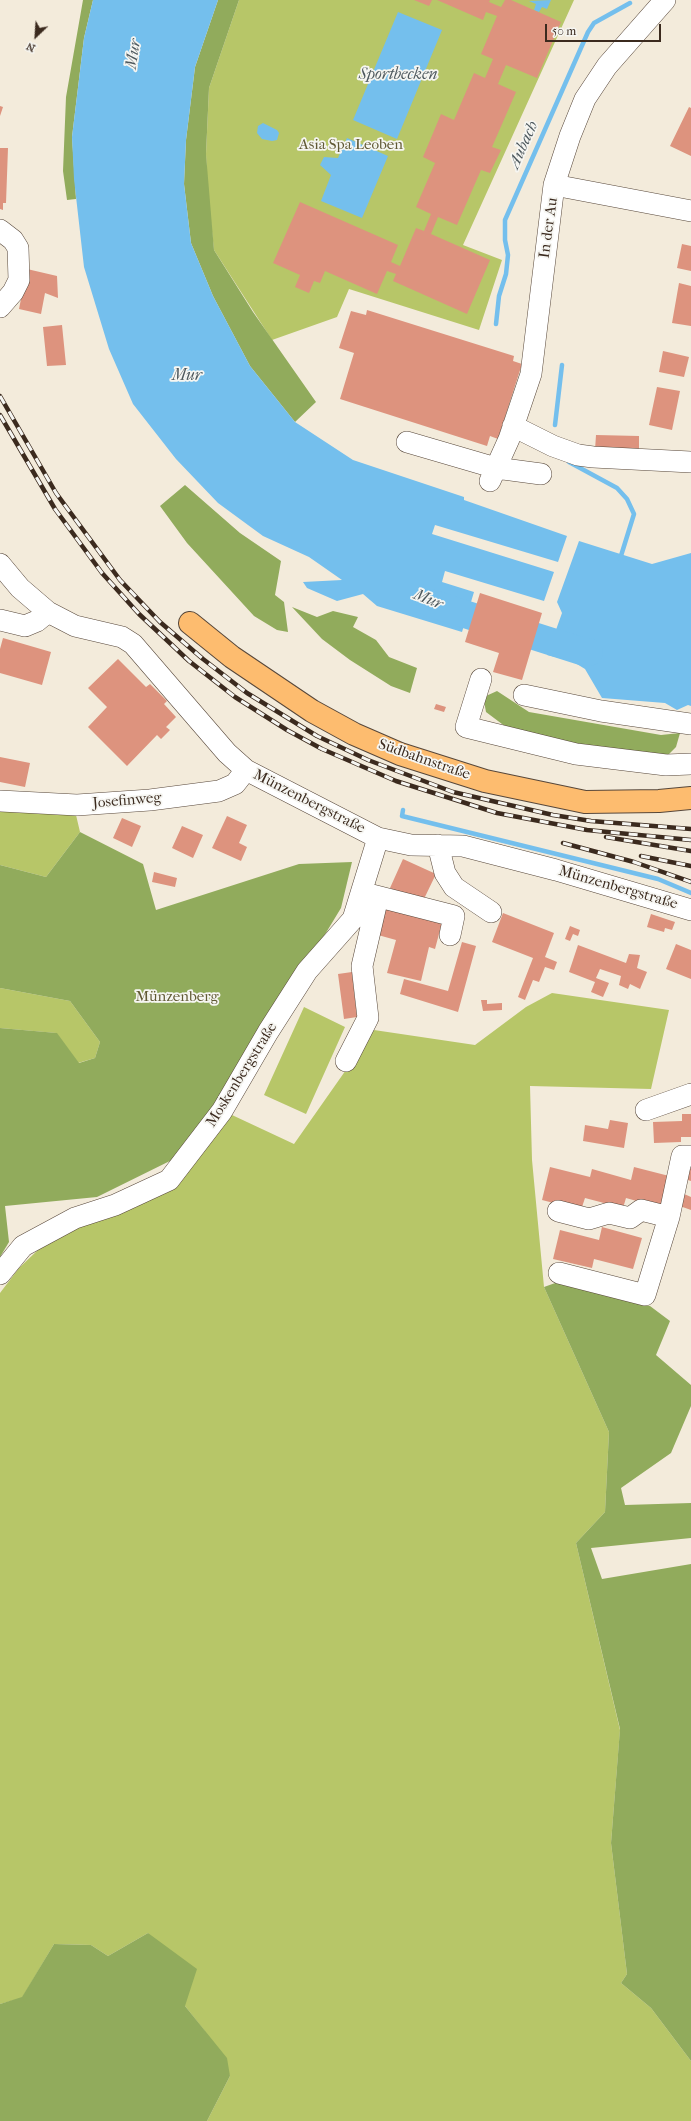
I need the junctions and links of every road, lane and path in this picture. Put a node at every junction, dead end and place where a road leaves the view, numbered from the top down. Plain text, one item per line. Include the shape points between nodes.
1 (665, 0) edge
2 (554, 185) junction
3 (691, 211) edge
4 (0, 230) edge
5 (0, 307) edge
6 (513, 426) junction
7 (407, 442) dead end
8 (691, 462) edge
9 (541, 474) dead end
10 (493, 475) junction
11 (0, 564) edge
12 (48, 612) junction
13 (0, 620) edge
14 (190, 623) dead end
15 (480, 684) dead end
16 (524, 695) dead end
17 (678, 721) edge
18 (691, 764) edge
19 (246, 770) junction
20 (691, 798) edge
21 (0, 801) edge
22 (378, 838) junction
23 (438, 845) junction
24 (370, 895) junction
25 (691, 910) edge
26 (491, 912) dead end
27 (450, 935) dead end
28 (346, 1061) dead end
29 (691, 1094) edge
30 (646, 1110) dead end
31 (691, 1156) edge
32 (558, 1211) dead end
33 (668, 1217) junction
34 (559, 1273) dead end
35 (0, 1274) edge

1 - 2 street, In der Au via 607,66 584,99
2 - 3 street
2 - 6 street, In der Au via 531,374
4 - 5 street via 13,240 18,248 19,280
6 - 8 street via 578,455
6 - 10 street, In der Au
7 - 10 street
9 - 10 street
11 - 12 street, Münzenbergstraße via 20,588
12 - 13 street via 25,626
12 - 19 street, Münzenbergstraße via 75,626 122,637 133,644 227,753
14 - 20 main road, Südbahnstraße via 232,657 312,711 354,734 400,754 485,781 585,802
15 - 18 street via 466,727 576,754 666,765
16 - 17 street via 601,711
19 - 21 street, Josefinweg via 235,784 219,791 150,800 77,805
19 - 22 street, Münzenbergstraße
22 - 23 street, Münzenbergstraße via 411,845
22 - 24 street, Moskenbergstraße
23 - 25 street, Münzenbergstraße via 463,846
23 - 26 street via 445,873 454,887
24 - 27 street via 454,916
24 - 28 street via 362,966 368,1018
24 - 35 street, Moskenbergstraße via 353,919 307,971 222,1111 169,1180 115,1205 75,1218 24,1246
29 - 30 street
31 - 33 street via 682,1156
32 - 33 street via 589,1219 609,1213 630,1218 641,1210
33 - 34 street via 645,1295

